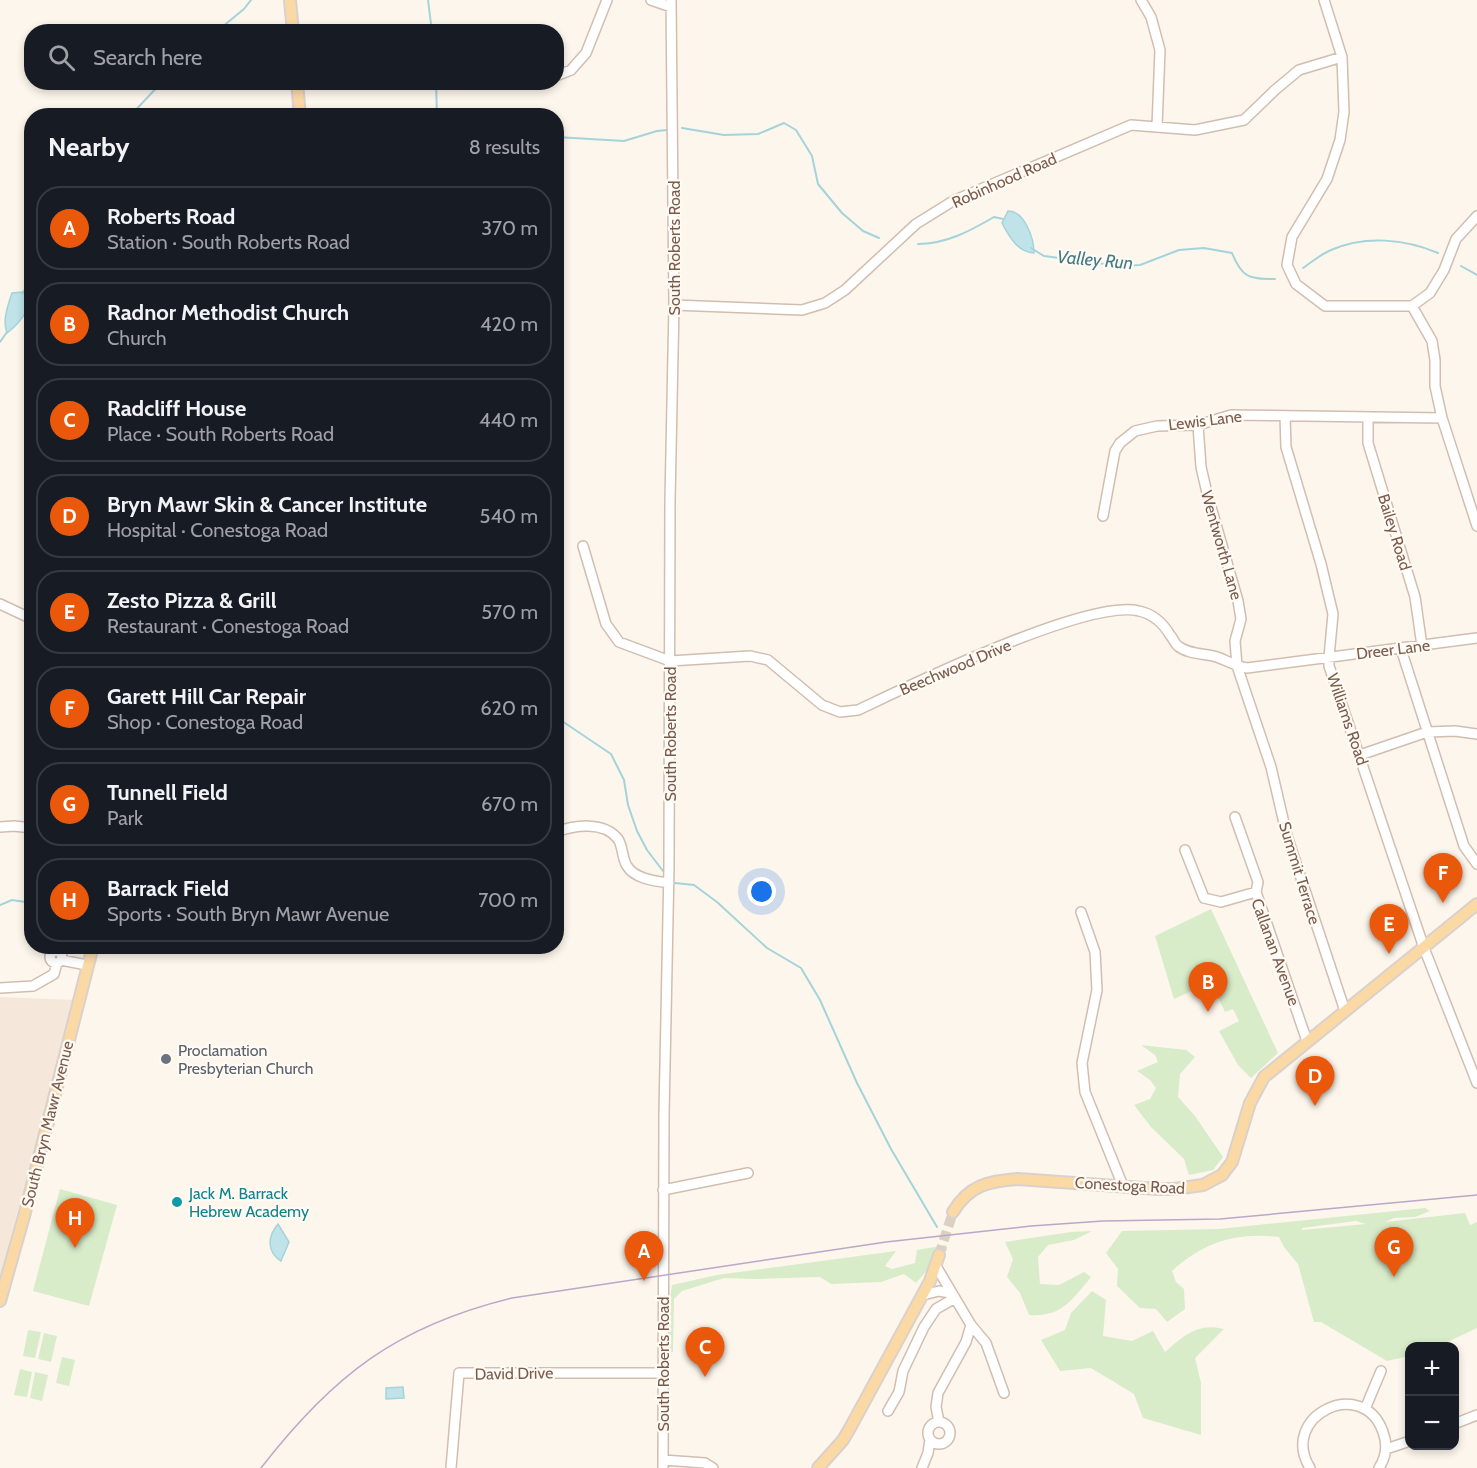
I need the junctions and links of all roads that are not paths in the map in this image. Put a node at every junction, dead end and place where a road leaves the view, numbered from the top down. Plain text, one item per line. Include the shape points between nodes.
1 (290, 0) edge
2 (607, 0) edge
3 (651, 0) edge
4 (1141, 0) edge
5 (1324, 0) edge
6 (671, 3) edge
7 (292, 24) edge
8 (1342, 57) junction
9 (564, 73) edge
10 (298, 90) edge
11 (299, 108) edge
12 (1157, 127) junction
13 (1477, 216) edge
14 (674, 305) junction
15 (1412, 306) junction
16 (1285, 416) junction
17 (1368, 418) junction
18 (1442, 418) junction
19 (1197, 425) junction
20 (1103, 516) dead end
21 (1477, 526) edge
22 (583, 546) dead end
23 (0, 604) edge
24 (24, 615) edge
25 (1477, 638) edge
26 (1422, 646) junction
27 (1401, 649) junction
28 (1329, 657) junction
29 (670, 661) junction
30 (1237, 666) junction
31 (1426, 732) junction
32 (1260, 733) joint
33 (1477, 734) edge
34 (1360, 755) junction
35 (1235, 817) dead end
36 (0, 827) edge
37 (24, 827) edge
38 (564, 829) edge
39 (1185, 850) dead end
40 (1477, 864) edge
41 (669, 884) junction
42 (1256, 892) junction
43 (1477, 904) edge
44 (1081, 912) dead end
45 (1424, 948) junction
46 (90, 954) edge
47 (60, 955) edge
48 (87, 965) junction
49 (0, 988) edge
50 (1345, 1011) junction
51 (1307, 1041) junction
52 (1477, 1083) edge
53 (748, 1173) dead end
54 (1123, 1186) junction
55 (663, 1190) junction
56 (953, 1212) tunnel mouth
57 (939, 1255) tunnel mouth
58 (936, 1266) junction
59 (923, 1295) junction
60 (953, 1295) junction
61 (0, 1301) edge
62 (971, 1325) junction
63 (1381, 1371) dead end
64 (664, 1373) junction
65 (1004, 1393) dead end
66 (1365, 1409) junction
67 (888, 1411) dead end
68 (1477, 1415) edge
69 (939, 1422) junction
70 (1459, 1422) edge
71 (930, 1439) junction
72 (1405, 1444) edge
73 (1385, 1452) junction
74 (663, 1464) edge
75 (451, 1468) edge
76 (713, 1468) edge
77 (819, 1468) edge
78 (922, 1468) edge
79 (1310, 1468) edge
80 (1379, 1468) edge
81 (1389, 1468) edge

1 - 7 main road
2 - 9 street via 586,53 572,70
3 - 6 street
4 - 12 street via 1151,17 1160,50
5 - 8 street
6 - 14 street, South Roberts Road
8 - 12 street, Robinhood Road via 1299,70 1244,120 1195,130
8 - 15 street via 1344,112 1340,140 1327,179 1292,237 1287,266 1296,284 1325,306
10 - 11 main road
12 - 14 street, Robinhood Road via 1131,125 953,201 916,224 845,290 825,303 802,310
13 - 15 street via 1456,239 1430,293
14 - 29 street, South Roberts Road
15 - 18 street via 1432,341
16 - 17 street, Lewis Lane
16 - 19 street, Lewis Lane via 1231,415
16 - 28 street, Williams Road via 1286,447 1333,614
17 - 18 street, Lewis Lane
17 - 26 street, Bailey Road via 1368,443 1415,597
18 - 21 street
19 - 20 street, Lewis Lane via 1135,431 1120,443 1115,451
19 - 30 street, Wentworth Lane via 1203,476 1241,618 1235,641
22 - 29 street via 606,624 619,642
23 - 24 street
25 - 26 street, Dreer Lane
26 - 27 street, Dreer Lane
27 - 28 street, Dreer Lane
27 - 31 street
28 - 30 street, Dreer Lane
28 - 34 street, Williams Road
29 - 30 street, Beechwood Drive via 750,656 768,660 822,705 840,712 858,710 1048,628 1122,609 1149,614 1161,622 1178,647
29 - 41 street, South Roberts Road
30 - 32 street, Wentworth Lane
31 - 33 street
31 - 34 street
31 - 40 street via 1464,846
32 - 50 street, Summit Terrace via 1287,836
34 - 45 street, Williams Road
35 - 42 street via 1258,882
36 - 37 street
38 - 41 street via 591,825 608,832 618,840 627,867 645,879
39 - 42 street, Callanan Avenue via 1204,898 1221,902
41 - 55 street, South Roberts Road
42 - 51 street, Callanan Avenue
43 - 45 main road, Conestoga Road
44 - 54 street via 1095,952 1097,990 1082,1063 1085,1092
45 - 50 main road, Conestoga Road
45 - 52 street, Williams Road
46 - 48 main road, South Bryn Mawr Avenue
47 - 48 street
47 - 49 street via 54,974 33,986
48 - 61 main road, South Bryn Mawr Avenue
50 - 51 main road, Conestoga Road
51 - 54 main road, Conestoga Road via 1273,1068 1256,1088 1238,1147 1222,1175 1203,1185 1174,1190
53 - 55 street
54 - 56 main road, Conestoga Road via 1018,1179 987,1182 966,1196
55 - 64 street, South Roberts Road
57 - 58 main road
58 - 59 main road
58 - 60 street
59 - 60 street via 939,1291
59 - 77 main road via 843,1440
60 - 62 street
60 - 67 street via 936,1308 924,1327
62 - 65 street via 986,1343
62 - 69 street via 938,1393
63 - 66 street
64 - 74 street, South Roberts Road
64 - 75 street, David Drive via 459,1373
66 - 73 street via 1381,1426
66 - 79 street via 1337,1405 1312,1419 1303,1447
68 - 70 street
69 - 71 street via 930,1427
69 - 71 street via 948,1426 948,1439 937,1444
71 - 78 street
72 - 73 street
73 - 80 street
73 - 81 street
74 - 76 street via 705,1462

